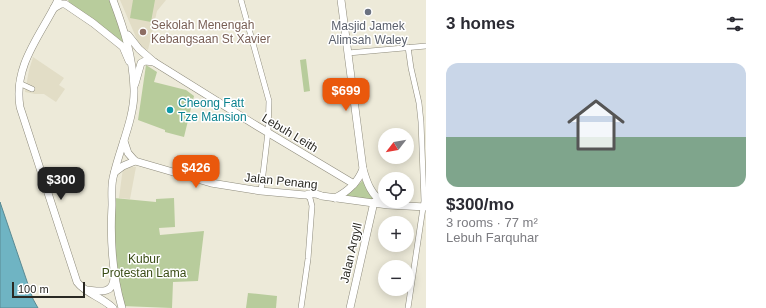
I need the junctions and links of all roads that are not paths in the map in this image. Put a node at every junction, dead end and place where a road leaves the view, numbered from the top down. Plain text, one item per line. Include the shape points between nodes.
1 (58, 0) edge
2 (113, 0) edge
3 (241, 0) edge
4 (341, 0) edge
5 (54, 8) junction
6 (125, 32) junction
7 (426, 46) edge
8 (408, 47) junction
9 (348, 53) junction
10 (154, 62) junction
11 (132, 70) junction
12 (19, 83) junction
13 (32, 89) dead end
14 (134, 89) junction
15 (268, 132) junction
16 (124, 141) junction
17 (135, 161) junction
18 (363, 169) junction
19 (115, 172) junction
20 (354, 184) junction
21 (262, 191) junction
22 (306, 195) junction
23 (322, 196) junction
24 (335, 198) junction
25 (378, 199) edge
26 (374, 202) junction
27 (378, 203) edge
28 (312, 206) junction
29 (414, 206) edge
30 (425, 207) edge
31 (115, 274) junction
32 (85, 290) junction
33 (113, 308) edge
34 (122, 308) edge
35 (301, 308) edge
36 (350, 308) edge
37 (408, 308) edge

1 - 5 main road
2 - 6 main road
3 - 15 street via 268,101
4 - 9 main road
5 - 11 main road via 65,4 120,45
5 - 12 main road via 29,53
6 - 10 main road, Lebuh Leith
6 - 11 main road
7 - 8 street
8 - 9 street
8 - 30 street via 419,103
9 - 18 main road
10 - 14 main road via 141,63
10 - 15 main road, Lebuh Leith
11 - 14 main road
12 - 13 street
12 - 32 main road via 20,107 77,282
14 - 16 main road
15 - 20 main road, Lebuh Leith
15 - 21 street
16 - 17 main road via 128,153
16 - 19 main road
17 - 19 main road
17 - 21 main road, Jalan Penang via 210,183
18 - 20 main road
18 - 25 main road via 370,190
19 - 31 main road via 111,220
20 - 24 main road
21 - 22 main road, Jalan Penang
22 - 23 main road, Jalan Penang via 309,193
22 - 28 street via 310,198
23 - 24 main road, Jalan Penang
23 - 28 street via 315,200
24 - 26 main road, Jalan Penang
26 - 27 main road, Jalan Penang
26 - 36 main road, Jalan Argyll
28 - 35 street
29 - 30 main road, Jalan Penang
30 - 37 street
31 - 32 main road via 113,285 108,290
31 - 34 main road
32 - 33 main road

